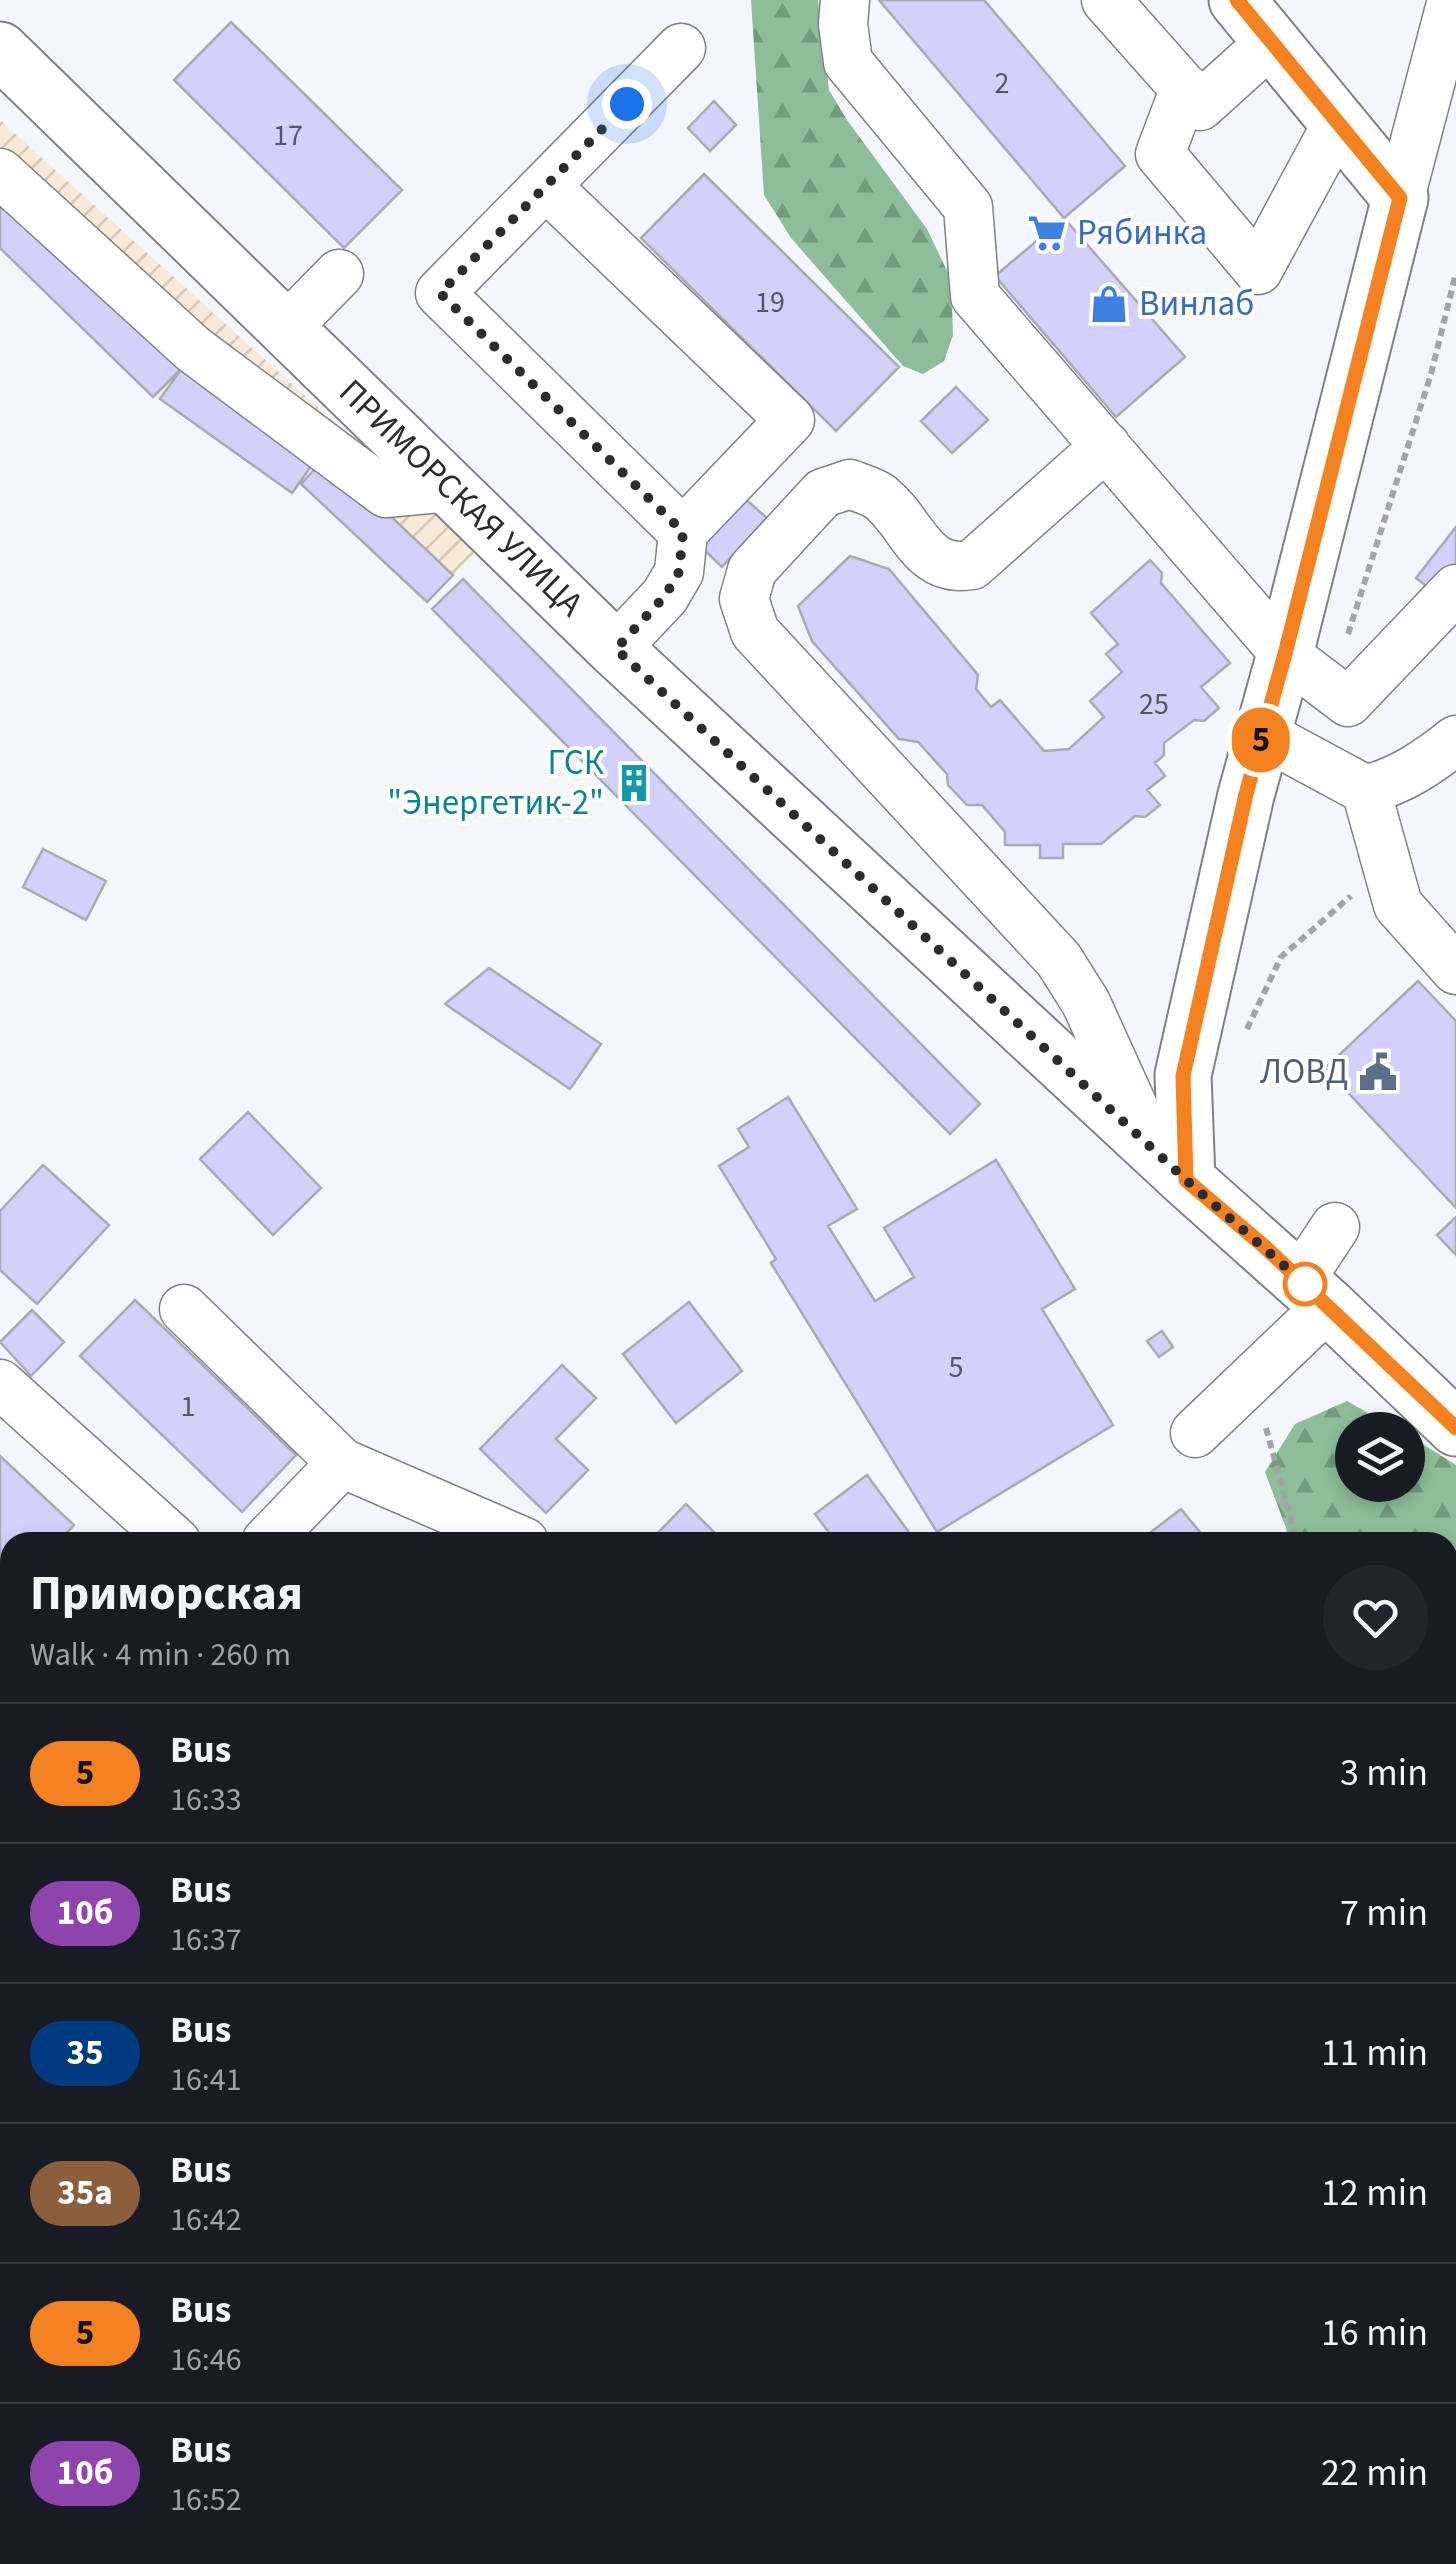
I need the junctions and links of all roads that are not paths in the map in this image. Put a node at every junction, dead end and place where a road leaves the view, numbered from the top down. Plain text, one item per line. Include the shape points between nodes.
1 (845, 0) edge
2 (1106, 0) edge
3 (1452, 0) edge
4 (1254, 15) edge
5 (682, 48) dead end
6 (0, 50) edge
7 (1185, 88) junction
8 (1338, 122) junction
9 (0, 174) edge
10 (546, 186) junction
11 (1400, 198) junction
12 (339, 274) dead end
13 (286, 328) junction
14 (1106, 446) junction
15 (450, 487) junction
16 (683, 532) junction
17 (1456, 589) edge
18 (616, 649) junction
19 (1285, 654) junction
20 (1262, 734) junction
21 (1456, 740) edge
22 (1366, 790) junction
23 (1456, 970) edge
24 (1169, 1162) junction
25 (1335, 1227) dead end
26 (1314, 1293) junction
27 (184, 1309) dead end
28 (0, 1384) edge
29 (1456, 1428) edge
30 (1194, 1433) dead end
31 (342, 1463) junction
32 (165, 1532) edge
33 (276, 1532) edge
34 (501, 1532) edge

1 - 14 street via 848,62 968,206 975,296
2 - 7 street
3 - 11 street
4 - 7 street via 1200,106
4 - 8 main road
5 - 10 street
6 - 13 main road, ПРИМОРСКАЯ УЛИЦА
7 - 8 street via 1160,154 1258,270
8 - 11 main road
9 - 15 street via 192,349 386,493
10 - 16 street via 440,293
10 - 16 street via 790,420
11 - 19 main road
12 - 13 street
13 - 15 main road, ПРИМОРСКАЯ УЛИЦА
14 - 19 street
14 - 24 street via 972,565 952,568 930,556 880,497 850,484 823,493 752,570 744,599 755,632 1060,960
15 - 18 main road, ПРИМОРСКАЯ УЛИЦА
16 - 18 street via 679,572
17 - 19 street via 1348,702
18 - 24 main road, ПРИМОРСКАЯ УЛИЦА
19 - 20 main road
20 - 22 street
20 - 24 main road
21 - 22 street via 1423,767
22 - 23 street via 1398,905
24 - 26 main road, ПРИМОРСКАЯ УЛИЦА
25 - 26 street
26 - 29 main road, ПРИМОРСКАЯ УЛИЦА
26 - 30 street
27 - 31 street
28 - 32 street
31 - 33 street
31 - 34 street

